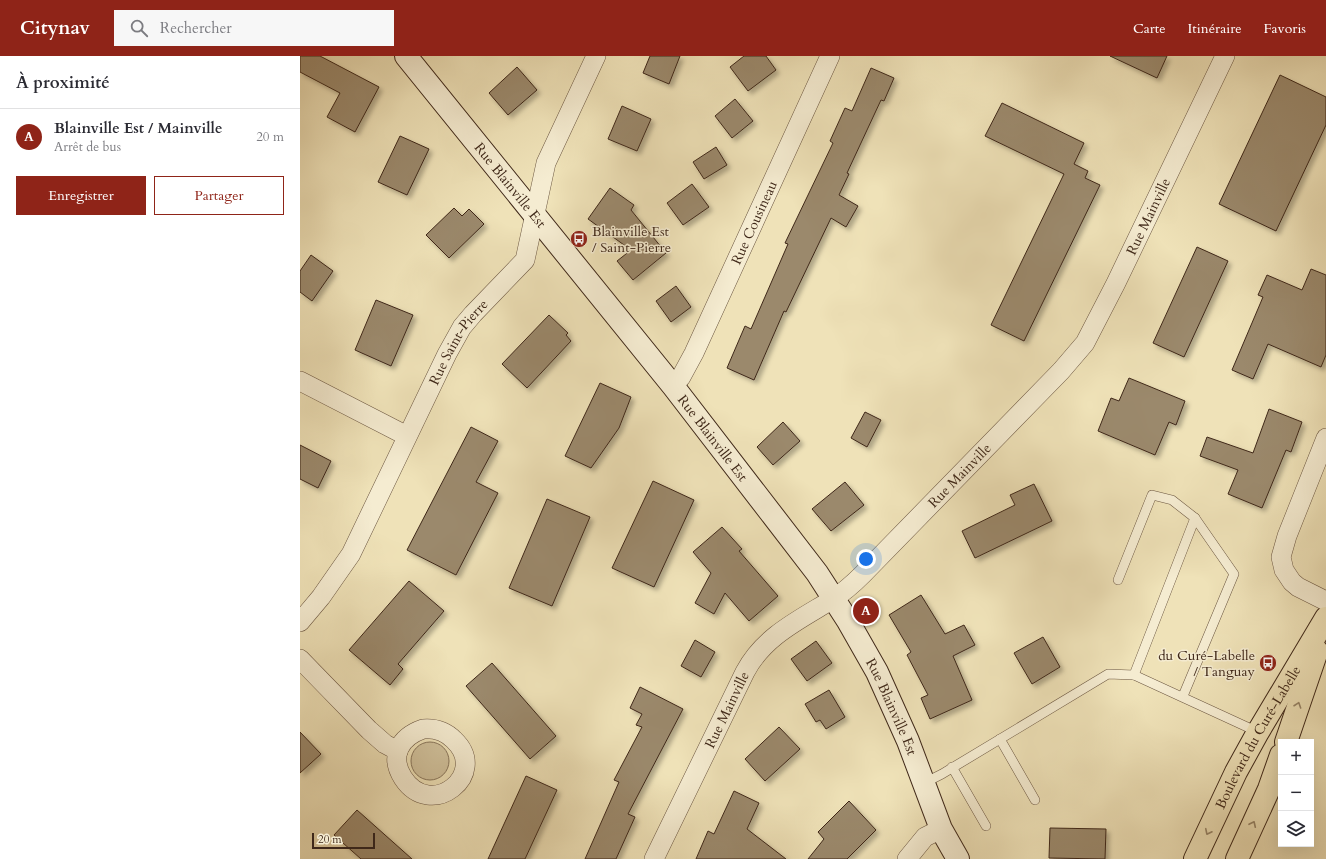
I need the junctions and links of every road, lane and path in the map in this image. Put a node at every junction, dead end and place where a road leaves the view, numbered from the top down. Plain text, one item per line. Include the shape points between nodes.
1 (406, 56) edge
2 (596, 56) edge
3 (830, 56) edge
4 (1225, 56) edge
5 (535, 216) junction
6 (300, 381) edge
7 (672, 386) junction
8 (407, 436) junction
9 (1326, 438) edge
10 (1195, 518) junction
11 (1118, 580) dead end
12 (834, 598) junction
13 (1326, 601) edge
14 (1326, 618) edge
15 (300, 622) edge
16 (1326, 626) edge
17 (300, 659) edge
18 (1134, 675) junction
19 (1184, 696) junction
20 (1258, 732) junction
21 (1000, 739) junction
22 (1287, 739) edge
23 (398, 751) dead end
24 (1278, 763) edge
25 (952, 767) junction
26 (924, 783) junction
27 (1036, 800) dead end
28 (986, 826) dead end
29 (941, 829) junction
30 (654, 859) edge
31 (906, 859) edge
32 (958, 859) edge
33 (1195, 859) edge
34 (1237, 859) edge

1 - 5 street, Rue Blainville Est
2 - 5 street, Rue Saint-Pierre via 546,163
3 - 7 street, Rue Cousineau via 694,354 681,377
4 - 12 street, Rue Mainville via 1116,283 1084,343 1061,371 863,574
5 - 7 street, Rue Blainville Est
5 - 8 street, Rue Saint-Pierre via 525,260 462,327
6 - 8 street
7 - 12 street, Rue Blainville Est via 769,509
8 - 15 street, Rue Saint-Pierre via 351,554
9 - 13 street via 1287,536 1282,557 1284,570 1292,582
10 - 11 lane via 1172,500 1152,495
10 - 18 lane
10 - 19 lane via 1234,574
12 - 26 street, Rue Blainville Est via 884,687
12 - 30 street, Rue Mainville via 772,637 755,654
14 - 20 main road, Boulevard du Curé-Labelle
22 -> 16 main road, Boulevard du Curé-Labelle
17 - 23 street via 369,730
18 - 19 lane
18 - 21 lane via 1108,674
19 - 20 lane
20 -> 33 main road, Boulevard du Curé-Labelle
21 - 25 lane
21 - 27 lane
34 -> 24 main road, Boulevard du Curé-Labelle
25 - 26 lane
25 - 28 lane
26 - 29 street, Rue Blainville Est
29 - 31 street via 926,837
29 - 32 street, Rue Blainville Est

